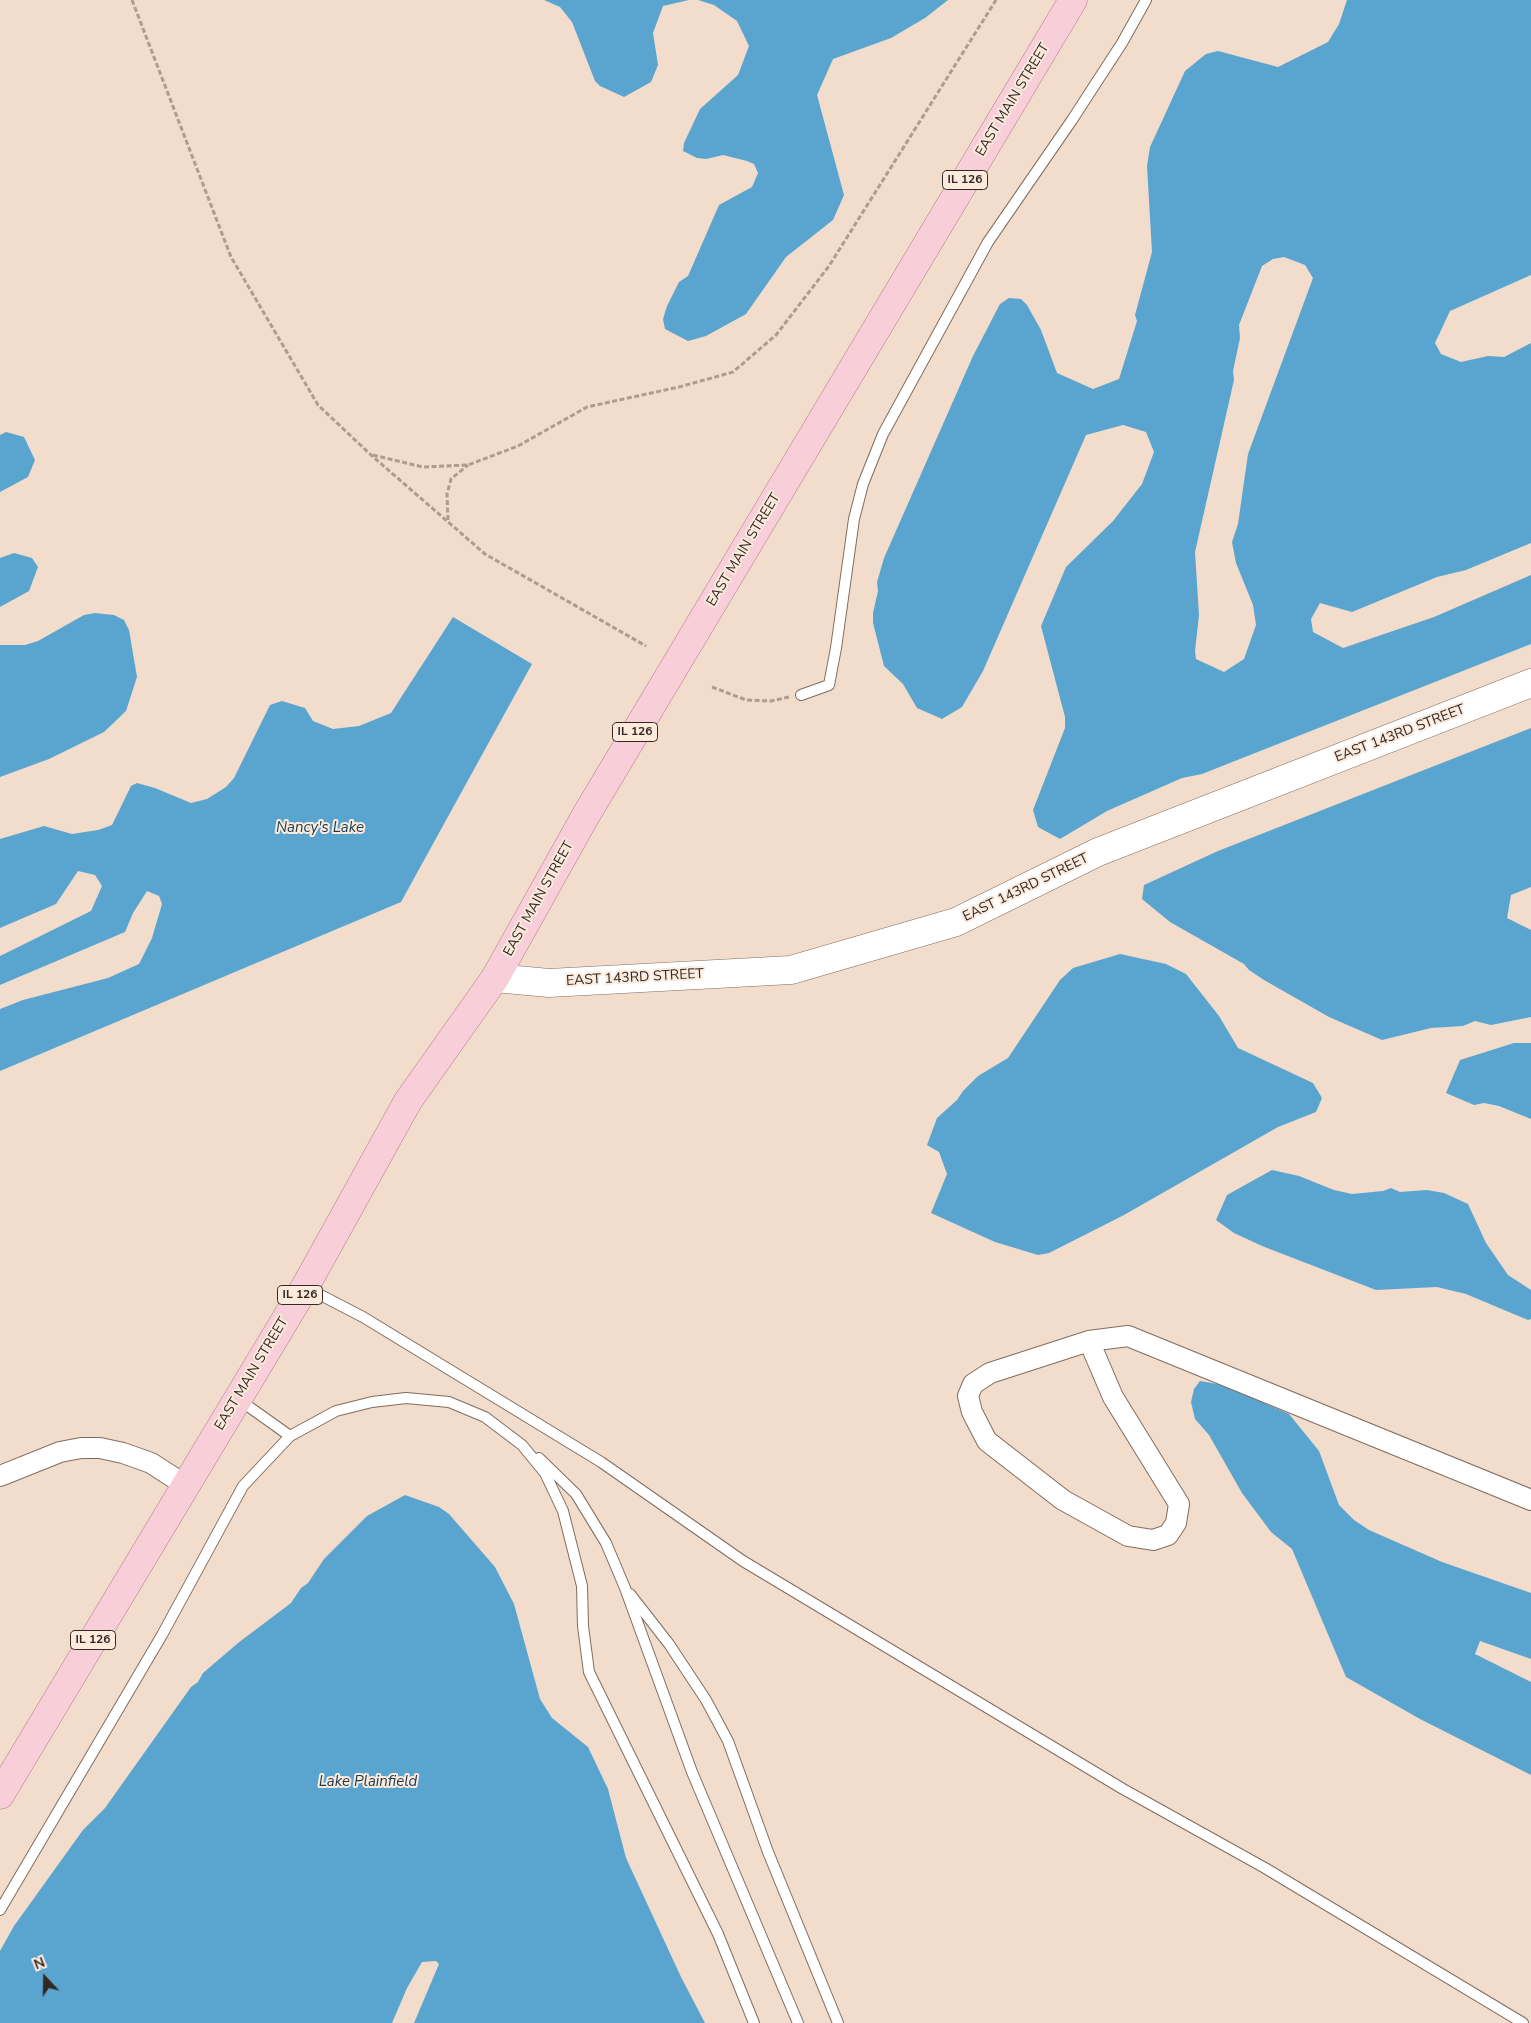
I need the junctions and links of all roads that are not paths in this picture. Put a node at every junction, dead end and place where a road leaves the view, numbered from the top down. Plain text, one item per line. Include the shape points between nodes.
1 (1073, 0) edge
2 (1146, 0) edge
3 (1531, 683) edge
4 (801, 695) road end
5 (495, 978) junction
6 (305, 1287) junction
7 (1089, 1342) junction
8 (237, 1398) junction
9 (290, 1436) junction
10 (522, 1445) junction
11 (0, 1476) edge
12 (185, 1485) junction
13 (1531, 1500) edge
14 (625, 1588) junction
15 (0, 1795) edge
16 (0, 1910) edge
17 (754, 2023) edge
18 (798, 2023) edge
19 (838, 2023) edge
20 (1523, 2023) edge

1 - 5 main road, EAST MAIN STREET / IL 126 via 586,815
2 - 4 lane via 1122,44 988,242 883,434 863,484 854,519 829,685
3 - 5 street, EAST 143RD STREET via 1098,852 956,922 790,970 549,983
5 - 6 main road, EAST MAIN STREET / IL 126 via 408,1101
6 - 8 main road, EAST MAIN STREET / IL 126
6 - 20 lane via 363,1317 601,1462 743,1561 1123,1789 1264,1868
7 - 7 street via 990,1373 973,1384 968,1396 972,1412 987,1441 1064,1500 1128,1536 1153,1540 1168,1535 1176,1523 1179,1504 1113,1397
7 - 13 street via 1128,1336
8 - 9 lane
8 - 12 main road, EAST MAIN STREET / IL 126
9 - 10 lane via 336,1411 406,1398 450,1402 485,1417
9 - 16 lane via 243,1486 162,1635
10 - 14 lane via 550,1467 576,1494 606,1543
10 - 17 lane via 546,1473 562,1511 582,1586 589,1672 718,1934
11 - 12 street via 60,1452 100,1448 151,1463
12 - 15 main road, EAST MAIN STREET / IL 126
14 - 18 lane via 692,1772
14 - 19 lane via 669,1644 706,1700 728,1741 768,1852

